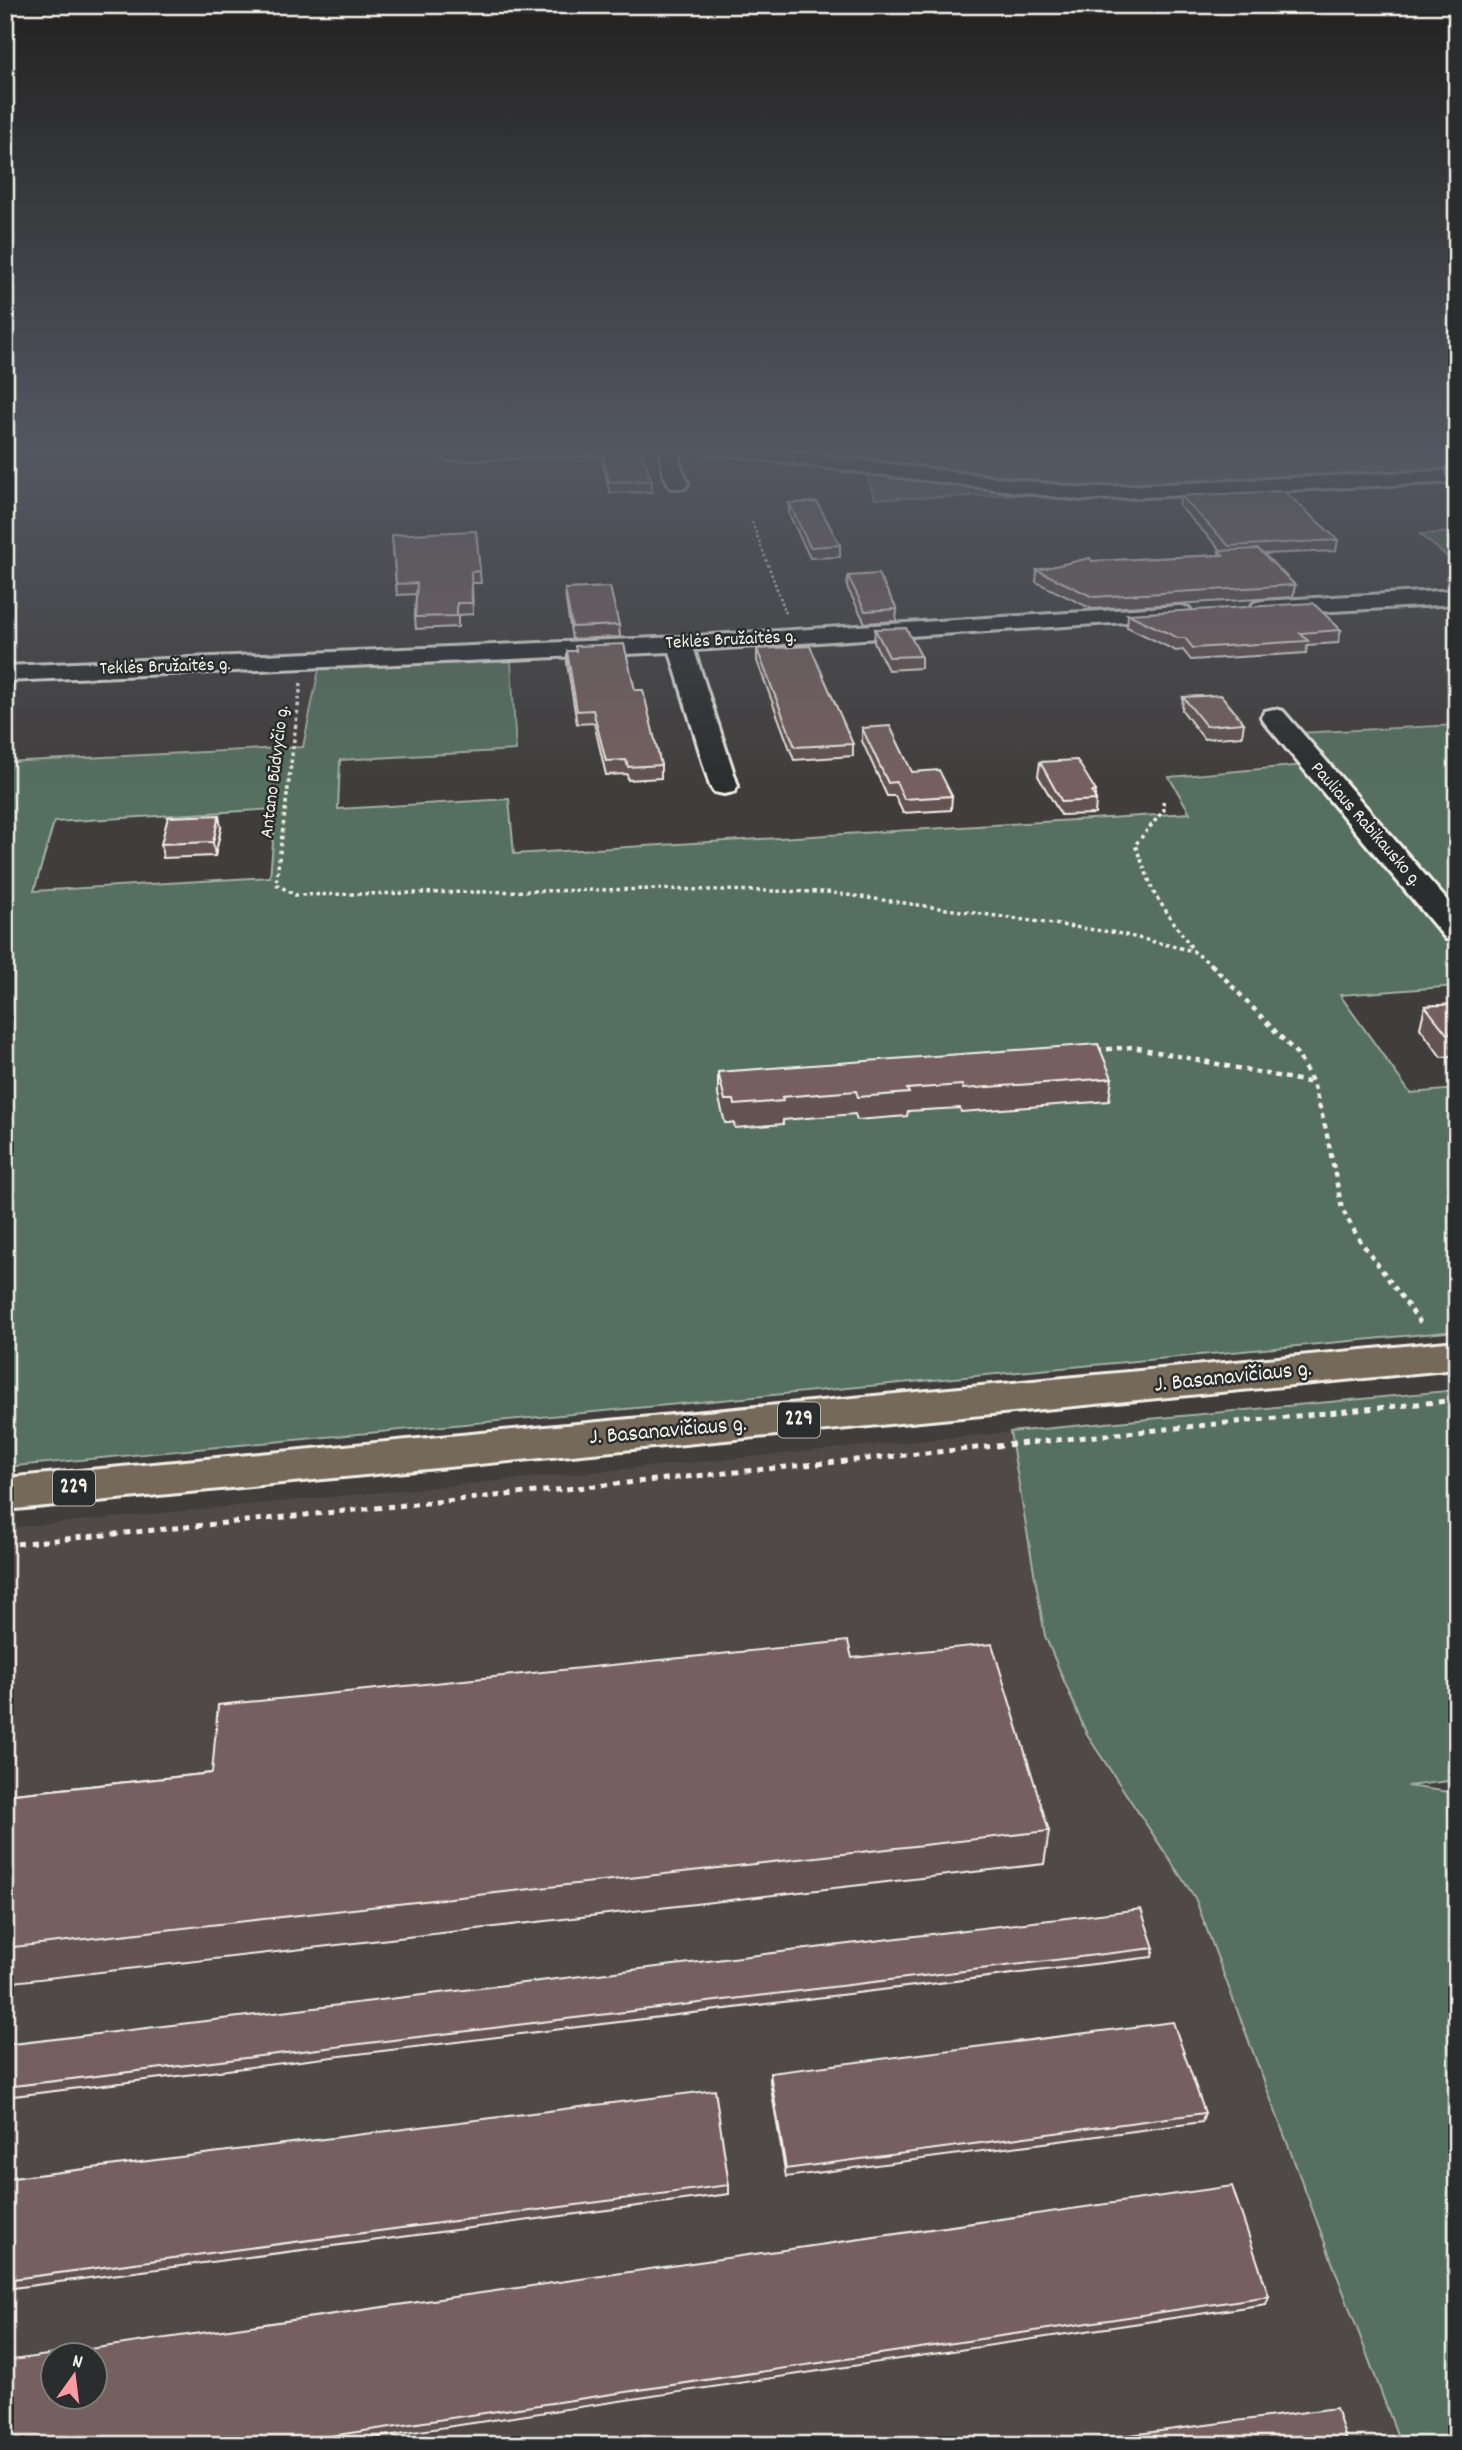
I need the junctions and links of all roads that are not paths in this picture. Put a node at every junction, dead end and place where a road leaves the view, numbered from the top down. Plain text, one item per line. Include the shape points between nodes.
1 (1457, 597) edge
2 (1244, 609) edge
3 (1204, 612) edge
4 (680, 644) junction
5 (5, 674) edge
6 (1274, 718) dead end
7 (724, 786) dead end
8 (1457, 932) edge
9 (1449, 1356) edge
10 (5, 1494) edge

1 - 2 street
3 - 4 street, Teklės Bružaitės g.
4 - 5 street, Teklės Bružaitės g.
4 - 7 street
6 - 8 street, Pauliaus Rabikausko g.
9 - 10 main road, J. Basanavičiaus g. / 229

